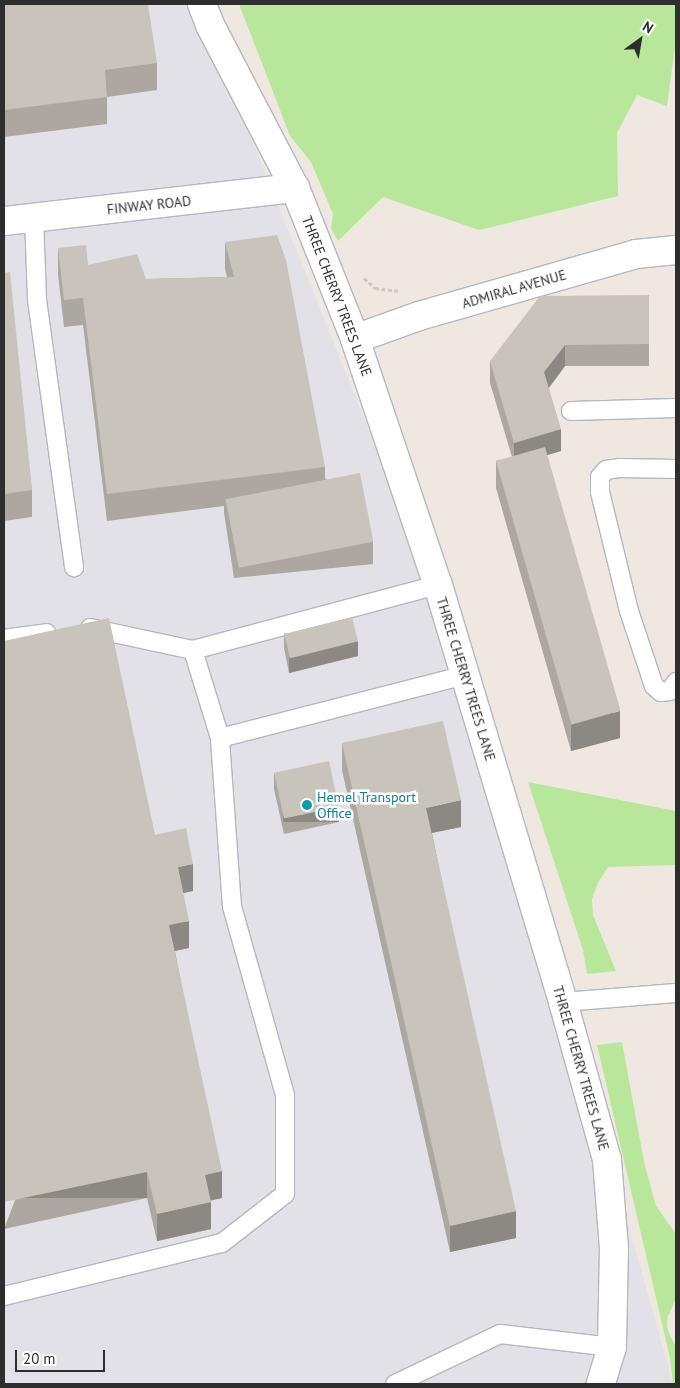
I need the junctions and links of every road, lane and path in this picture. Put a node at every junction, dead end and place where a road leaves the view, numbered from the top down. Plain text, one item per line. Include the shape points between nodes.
1 (202, 4) edge
2 (295, 188) junction
3 (34, 218) junction
4 (4, 221) edge
5 (676, 250) edge
6 (358, 273) dead end
7 (398, 291) dead end
8 (355, 339) junction
9 (676, 408) edge
10 (571, 411) dead end
11 (676, 469) edge
12 (74, 567) dead end
13 (438, 585) junction
14 (4, 639) edge
15 (193, 650) junction
16 (465, 676) junction
17 (676, 682) edge
18 (220, 738) junction
19 (676, 993) edge
20 (563, 1002) junction
21 (4, 1296) edge
22 (612, 1347) junction
23 (395, 1384) edge
24 (601, 1384) edge

1 - 2 street, THREE CHERRY TREES LANE
2 - 3 street, FINWAY ROAD
2 - 8 street, THREE CHERRY TREES LANE
3 - 4 street, FINWAY ROAD
3 - 12 lane via 36,300
5 - 8 street, ADMIRAL AVENUE via 636,254 419,316
6 - 7 path via 375,288
8 - 13 street, THREE CHERRY TREES LANE
9 - 10 lane
11 - 17 lane via 606,470 600,477 600,492 629,610 654,686 661,692 670,691
13 - 15 lane
13 - 16 street, THREE CHERRY TREES LANE
14 - 15 lane via 94,627
15 - 18 lane
16 - 18 lane
16 - 20 street, THREE CHERRY TREES LANE
18 - 21 lane via 232,907 285,1095 285,1194 222,1244
19 - 20 lane
20 - 22 street, THREE CHERRY TREES LANE via 607,1160 614,1248
22 - 23 lane via 500,1334
22 - 24 street, THREE CHERRY TREES LANE

